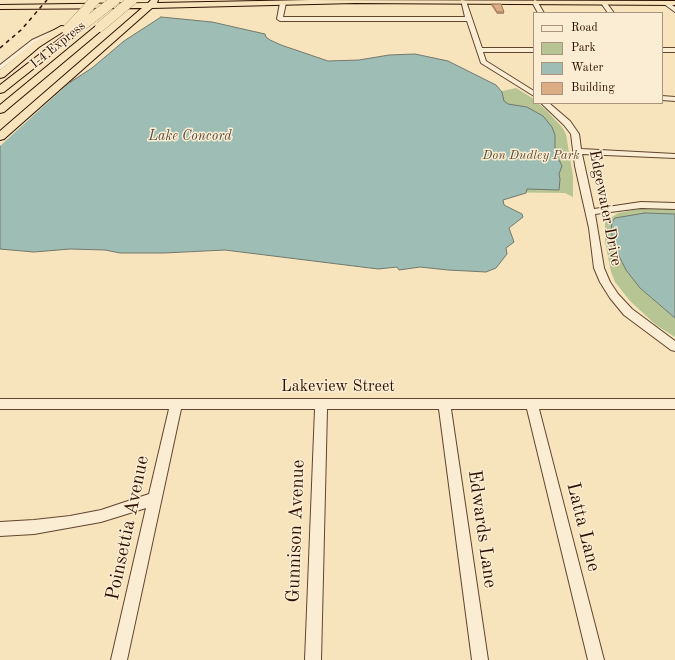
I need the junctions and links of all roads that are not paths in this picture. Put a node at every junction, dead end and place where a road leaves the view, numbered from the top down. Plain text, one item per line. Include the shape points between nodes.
1 (85, 0) edge
2 (141, 0) edge
3 (247, 0) edge
4 (296, 0) edge
5 (341, 0) edge
6 (358, 0) edge
7 (431, 0) edge
8 (155, 1) edge
9 (509, 1) edge
10 (554, 1) edge
11 (0, 2) edge
12 (68, 2) junction
13 (98, 2) edge
14 (123, 2) edge
15 (463, 2) junction
16 (535, 2) junction
17 (282, 3) junction
18 (604, 3) junction
19 (671, 3) edge
20 (180, 5) junction
21 (0, 6) edge
22 (675, 10) edge
23 (540, 12) edge
24 (610, 12) edge
25 (137, 18) junction
26 (468, 19) junction
27 (97, 27) junction
28 (64, 29) junction
29 (479, 50) junction
30 (533, 50) edge
31 (663, 50) edge
32 (675, 50) edge
33 (0, 68) edge
34 (0, 75) edge
35 (0, 82) edge
36 (0, 90) edge
37 (533, 92) edge
38 (663, 98) edge
39 (675, 99) edge
40 (0, 101) edge
41 (546, 104) edge
42 (3, 114) edge
43 (1, 137) edge
44 (577, 151) junction
45 (675, 156) edge
46 (675, 206) edge
47 (591, 212) junction
48 (675, 347) edge
49 (0, 404) edge
50 (176, 404) junction
51 (321, 404) junction
52 (444, 404) junction
53 (532, 404) junction
54 (674, 407) edge
55 (154, 498) junction
56 (0, 529) edge
57 (119, 660) edge
58 (313, 660) edge
59 (480, 660) edge
60 (596, 660) edge

1 - 12 highway
2 - 42 highway via 111,28
3 - 4 highway
3 - 8 highway
5 - 6 highway
6 - 7 highway
6 - 17 highway
7 - 15 highway
8 - 14 highway
8 - 20 highway
8 - 25 highway
9 - 15 highway
9 - 16 highway
10 - 16 highway
10 - 18 highway
11 - 12 highway
12 - 13 highway
13 - 14 highway
13 - 21 highway
13 - 28 highway, bridge
14 - 25 highway
14 - 27 highway, I-4 Express, bridge
14 - 36 highway, bridge via 83,25
15 - 26 street
16 - 23 street
17 - 20 highway
17 - 26 street via 280,19
18 - 19 highway
18 - 24 street
19 - 22 street
20 - 25 highway via 159,7
25 - 43 highway
26 - 29 street
27 - 40 highway, I-4 Express
27 - 42 highway, I-4 Express
28 - 33 street via 34,41
28 - 34 highway via 36,45
28 - 35 highway
29 - 30 street
29 - 37 street via 486,65
31 - 32 street
38 - 39 street
41 - 44 street, Edgewater Drive via 572,129 576,137
44 - 45 street
44 - 47 street, Edgewater Drive via 578,166
46 - 47 street via 641,205
47 - 48 street, Edgewater Drive via 600,268 610,290 637,320
49 - 50 street, Lakeview Street
50 - 51 street, Lakeview Street
50 - 55 street, Poinsettia Avenue
51 - 52 street, Lakeview Street
51 - 58 street, Gunnison Avenue
52 - 53 street, Lakeview Street
52 - 59 street, Edwards Lane
53 - 54 street, Lakeview Street
53 - 60 street, Latta Lane
55 - 56 street via 101,516 34,527
55 - 57 street, Poinsettia Avenue

